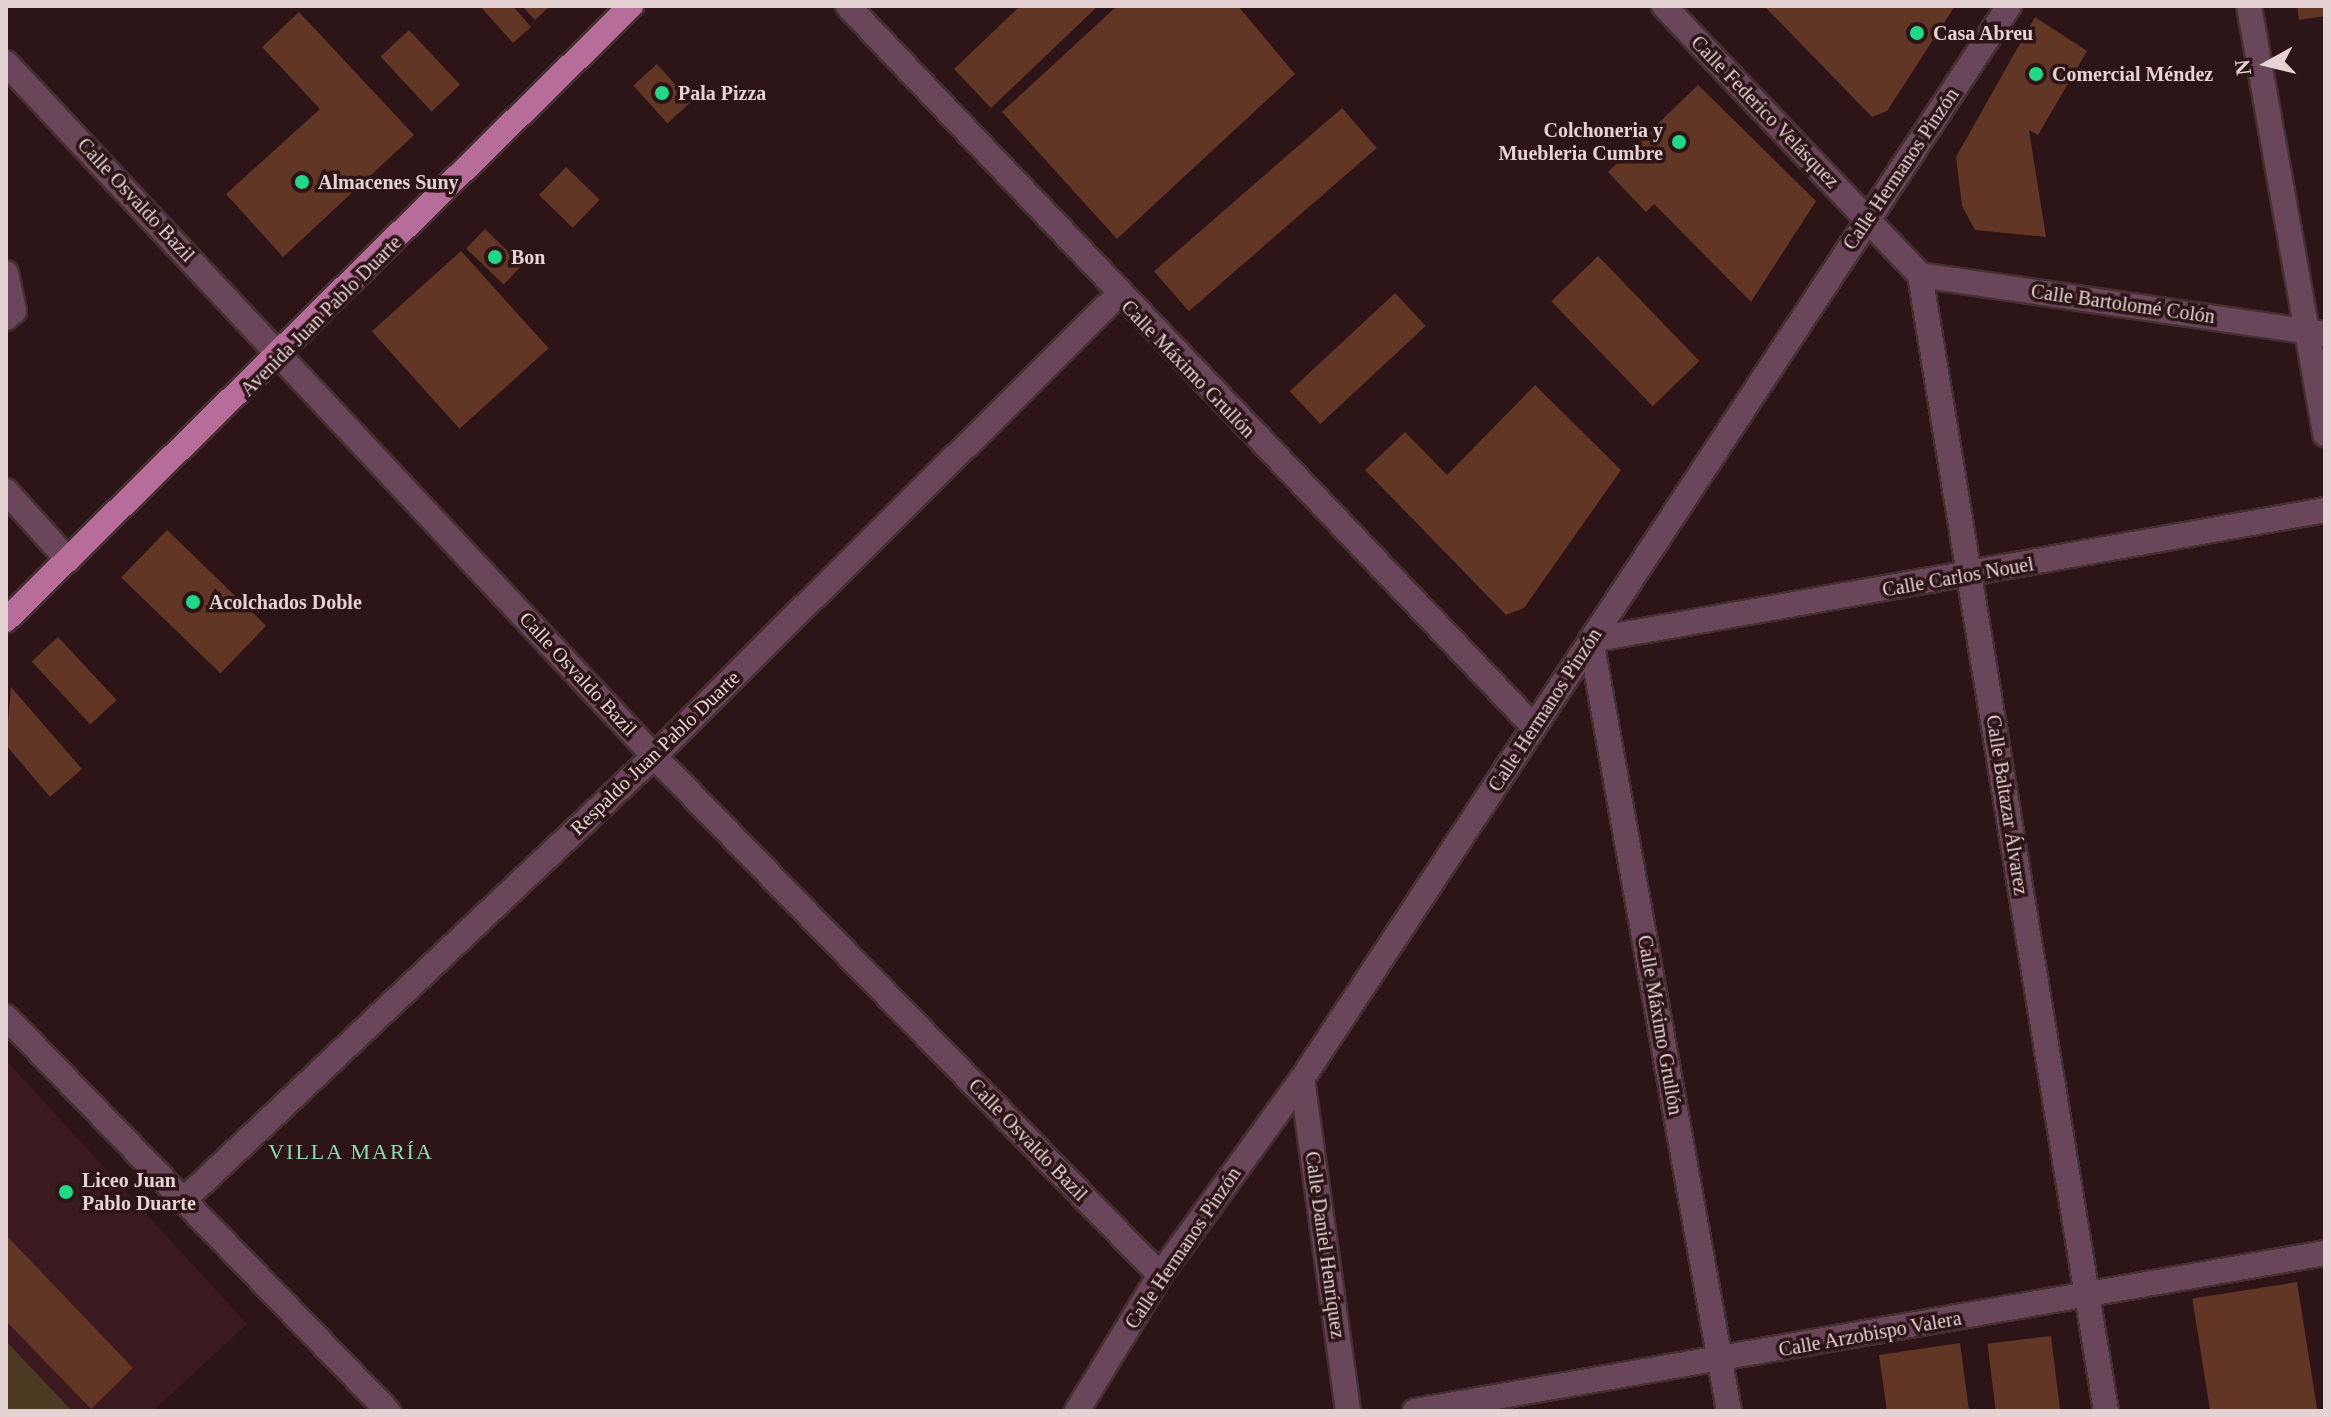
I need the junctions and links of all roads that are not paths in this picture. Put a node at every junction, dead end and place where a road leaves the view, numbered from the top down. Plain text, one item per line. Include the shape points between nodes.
1 (631, 6) edge
2 (848, 6) edge
3 (1664, 6) edge
4 (2009, 6) edge
5 (2249, 6) edge
6 (6, 63) edge
7 (1867, 219) junction
8 (6, 273) edge
9 (1920, 275) junction
10 (1117, 296) junction
11 (6, 318) edge
12 (2316, 333) edge
13 (283, 355) junction
14 (2325, 434) edge
15 (6, 491) edge
16 (2325, 510) edge
17 (68, 560) junction
18 (1970, 576) junction
19 (6, 620) edge
20 (1591, 640) junction
21 (1534, 727) junction
22 (654, 756) junction
23 (6, 1017) edge
24 (1302, 1079) junction
25 (183, 1201) junction
26 (2325, 1253) edge
27 (1160, 1275) junction
28 (2086, 1295) junction
29 (1721, 1361) junction
30 (388, 1411) edge
31 (1077, 1411) edge
32 (1348, 1411) edge
33 (1415, 1411) edge
34 (1729, 1411) edge
35 (2106, 1411) edge

1 - 13 main road, Avenida Juan Pablo Duarte
2 - 10 street, Calle Máximo Grullón
3 - 7 street, Calle Federico Velásquez
4 - 7 street, Calle Hermanos Pinzón
5 - 12 street
6 - 13 street, Calle Osvaldo Bazil
7 - 9 street
7 - 20 street, Calle Hermanos Pinzón
8 - 11 street via 14,311
9 - 12 street, Calle Bartolomé Colón
9 - 18 street, Calle Baltazar Álvarez
10 - 21 street, Calle Máximo Grullón
10 - 22 street, Respaldo Juan Pablo Duarte
12 - 14 street
13 - 17 main road, Avenida Juan Pablo Duarte
13 - 22 street, Calle Osvaldo Bazil
15 - 17 street
16 - 18 street, Calle Carlos Nouel
17 - 19 main road, Avenida Juan Pablo Duarte
18 - 20 street, Calle Carlos Nouel
18 - 28 street, Calle Baltazar Álvarez
20 - 21 street, Calle Hermanos Pinzón
20 - 29 street, Calle Máximo Grullón
21 - 24 street, Calle Hermanos Pinzón
22 - 25 street, Respaldo Juan Pablo Duarte
22 - 27 street, Calle Osvaldo Bazil
23 - 25 street
24 - 27 street, Calle Hermanos Pinzón
24 - 32 street, Calle Daniel Henríquez
25 - 30 street
26 - 28 street, Calle Arzobispo Valera
27 - 31 street, Calle Hermanos Pinzón
28 - 29 street, Calle Arzobispo Valera
28 - 35 street, Calle Baltazar Álvarez
29 - 33 street, Calle Arzobispo Valera
29 - 34 street, Calle Máximo Grullón

